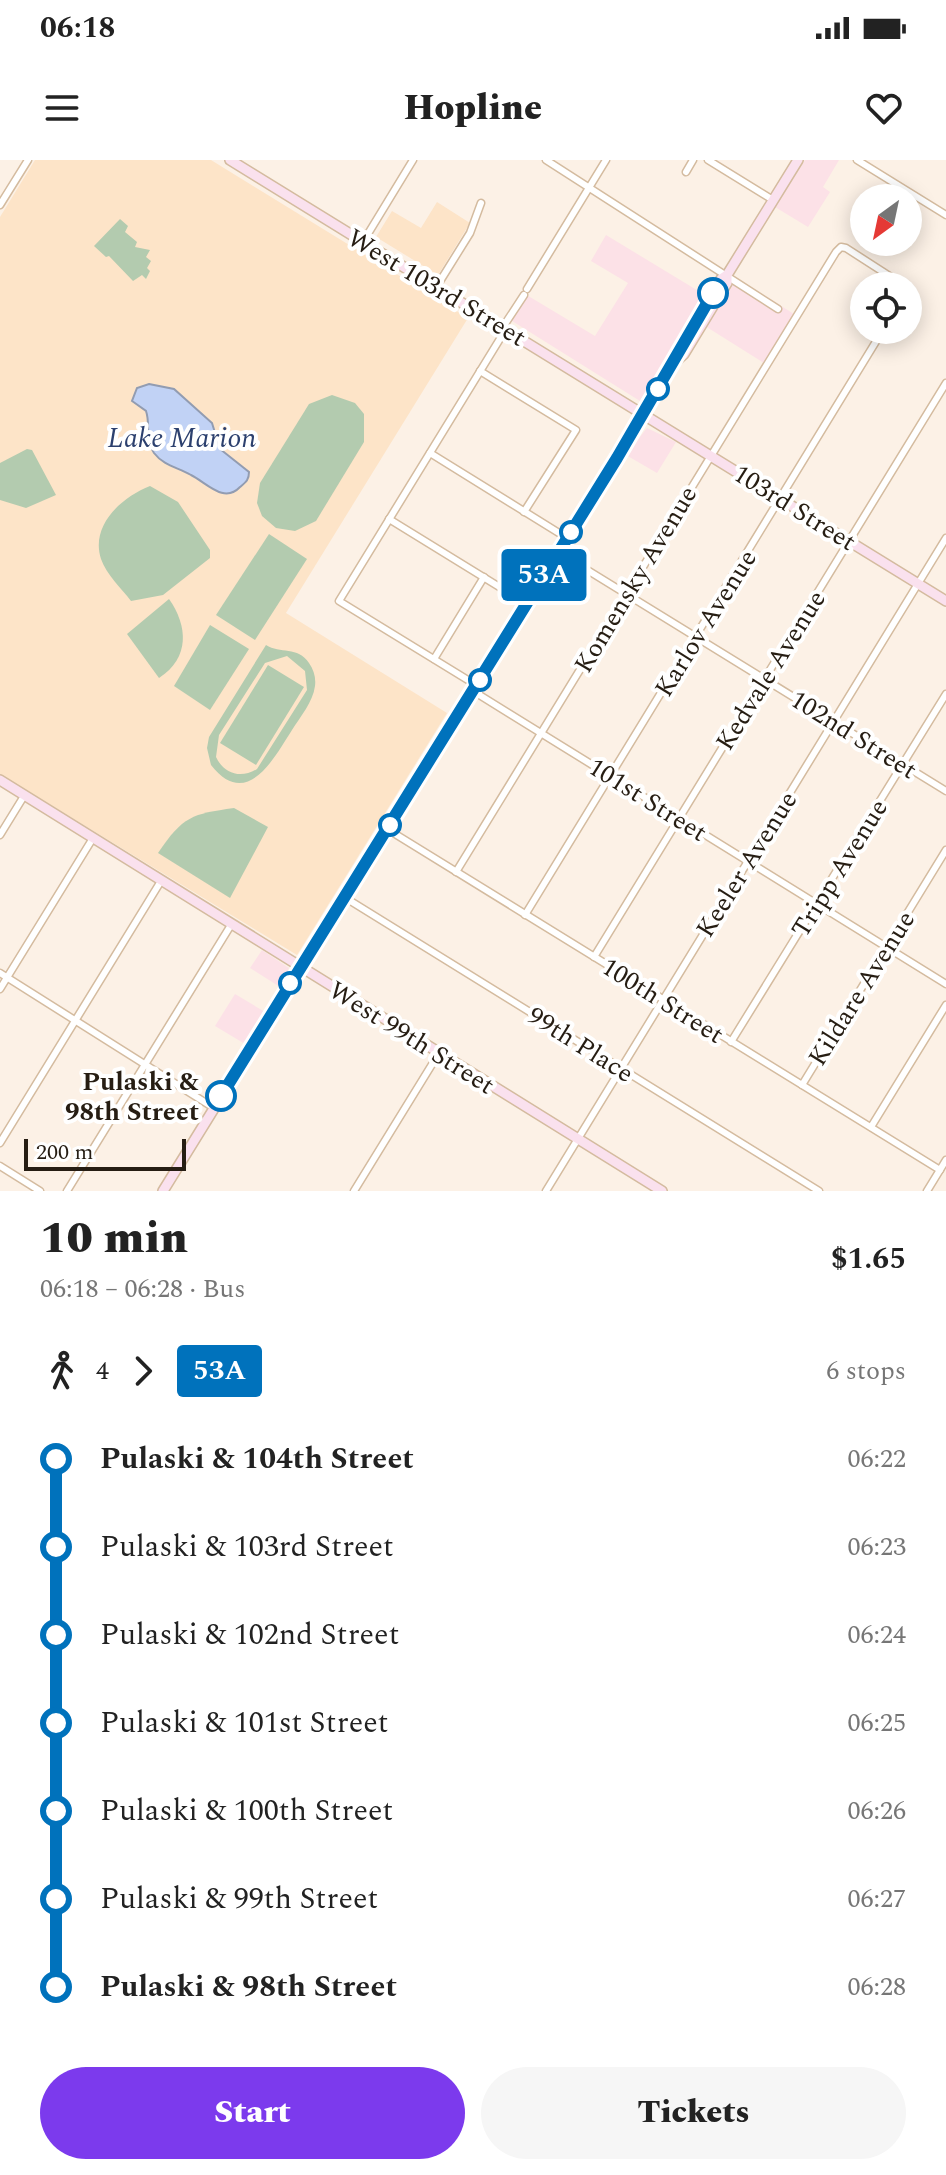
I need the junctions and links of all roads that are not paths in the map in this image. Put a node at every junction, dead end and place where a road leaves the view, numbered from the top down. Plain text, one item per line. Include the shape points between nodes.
1 (28, 160) edge
2 (230, 160) edge
3 (413, 160) edge
4 (546, 160) edge
5 (606, 160) edge
6 (693, 160) edge
7 (708, 160) edge
8 (798, 160) edge
9 (857, 160) edge
10 (686, 172) dead end
11 (589, 187) junction
12 (773, 200) junction
13 (481, 203) dead end
14 (0, 205) edge
15 (946, 215) edge
16 (363, 242) junction
17 (882, 272) edge
18 (727, 275) junction
19 (437, 286) junction
20 (778, 309) dead end
21 (504, 328) junction
22 (874, 344) edge
23 (480, 371) junction
24 (946, 383) edge
25 (644, 413) junction
26 (430, 453) junction
27 (711, 455) junction
28 (781, 498) junction
29 (524, 512) junction
30 (389, 519) junction
31 (567, 538) junction
32 (946, 538) edge
33 (850, 541) junction
34 (558, 552) junction
35 (484, 577) junction
36 (918, 583) junction
37 (626, 594) junction
38 (946, 601) edge
39 (527, 604) junction
40 (696, 637) junction
41 (434, 659) junction
42 (765, 679) junction
43 (475, 688) junction
44 (946, 694) edge
45 (833, 722) junction
46 (541, 733) junction
47 (903, 764) junction
48 (610, 776) junction
49 (0, 780) edge
50 (946, 791) edge
51 (24, 796) junction
52 (679, 818) junction
53 (387, 829) junction
54 (0, 835) edge
55 (93, 838) junction
56 (946, 850) edge
57 (748, 861) junction
58 (456, 872) junction
59 (161, 881) junction
60 (344, 897) junction
61 (817, 904) junction
62 (525, 915) junction
63 (231, 925) junction
64 (887, 947) junction
65 (594, 957) junction
66 (300, 968) junction
67 (4, 976) edge
68 (946, 984) edge
69 (0, 989) edge
70 (663, 999) junction
71 (946, 1005) edge
72 (76, 1020) junction
73 (731, 1042) junction
74 (439, 1053) junction
75 (145, 1064) junction
76 (621, 1069) junction
77 (802, 1085) junction
78 (214, 1108) junction
79 (871, 1127) junction
80 (578, 1139) junction
81 (0, 1143) edge
82 (946, 1160) edge
83 (0, 1166) edge
84 (940, 1170) junction
85 (645, 1185) edge
86 (40, 1191) edge
87 (67, 1191) edge
88 (163, 1191) edge
89 (354, 1191) edge
90 (546, 1191) edge
91 (662, 1191) edge
92 (819, 1191) edge
93 (927, 1191) edge

1 - 14 street
2 - 16 main road, West 103rd Street
3 - 16 street
4 - 11 street
5 - 11 street
6 - 10 street
7 - 12 street
8 - 12 main road
9 - 15 street
11 - 18 street
11 - 21 street
12 - 18 main road
13 - 19 street via 470,233
16 - 19 main road, West 103rd Street
17 - 27 street, Komensky Avenue via 841,247
18 - 20 street
18 - 25 main road
19 - 21 main road, West 103rd Street
21 - 23 street
21 - 25 main road, West 103rd Street
22 - 28 street, Karlov Avenue
23 - 26 street
23 - 29 street via 576,430
24 - 33 street, Kedvale Avenue
25 - 27 main road, 103rd Street
25 - 31 main road
26 - 29 street
26 - 30 street
27 - 28 main road, 103rd Street
27 - 37 street, Komensky Avenue
28 - 33 main road, 103rd Street
28 - 40 street, Karlov Avenue
29 - 31 street
30 - 35 street
30 - 41 street, 101st Street via 339,601
31 - 34 main road
32 - 36 street, Keeler Avenue
33 - 36 main road, 103rd Street
33 - 42 street, Kedvale Avenue
34 - 37 street, 102nd Street
34 - 39 main road
35 - 39 street
35 - 41 street
36 - 38 main road, 103rd Street
36 - 45 street, Keeler Avenue
37 - 40 street, 102nd Street
37 - 46 street, Komensky Avenue
39 - 43 main road
40 - 42 street, 102nd Street
40 - 48 street, Karlov Avenue
41 - 43 street, 101st Street
42 - 45 street, 102nd Street
42 - 52 street, Kedvale Avenue
43 - 46 street, 101st Street
43 - 53 main road
44 - 47 street, Tripp Avenue
45 - 47 street, 102nd Street
45 - 57 street, Keeler Avenue
46 - 48 street, 101st Street
46 - 58 street, Komensky Avenue
47 - 50 street, 102nd Street
47 - 61 street, Tripp Avenue
48 - 52 street, 101st Street
48 - 62 street, Karlov Avenue
49 - 51 main road, West 99th Street
51 - 54 street
51 - 55 main road, West 99th Street
52 - 57 street, 101st Street
52 - 65 street, Kedvale Avenue
53 - 58 street, 100th Street
53 - 60 main road
55 - 59 main road, West 99th Street
55 - 67 street
56 - 64 street, Kildare Avenue
57 - 61 street, 101st Street
57 - 70 street, Keeler Avenue
58 - 62 street, 100th Street
59 - 63 main road, West 99th Street
59 - 72 street
60 - 66 main road
60 - 76 street, 99th Place
61 - 64 street, 101st Street
61 - 73 street, Tripp Avenue
62 - 65 street, 100th Street
63 - 66 main road, West 99th Street
63 - 75 street
64 - 68 street, 101st Street
64 - 77 street, Kildare Avenue
65 - 70 street, 100th Street
66 - 74 main road, West 99th Street
66 - 78 main road
67 - 69 street
67 - 72 street
70 - 73 street, 100th Street
70 - 76 street, Keeler Avenue
71 - 79 street
72 - 75 street
72 - 81 street
73 - 77 street, 100th Street
74 - 80 main road, West 99th Street
74 - 89 street
75 - 78 street
75 - 87 street
76 - 80 street, Keeler Avenue
76 - 92 street, 99th Place
77 - 79 street, 100th Street
78 - 88 main road
79 - 84 street, 100th Street
80 - 85 main road, West 99th Street
80 - 90 street, Keeler Avenue
82 - 84 street
83 - 86 street
84 - 93 street
85 - 91 main road, West 99th Street

